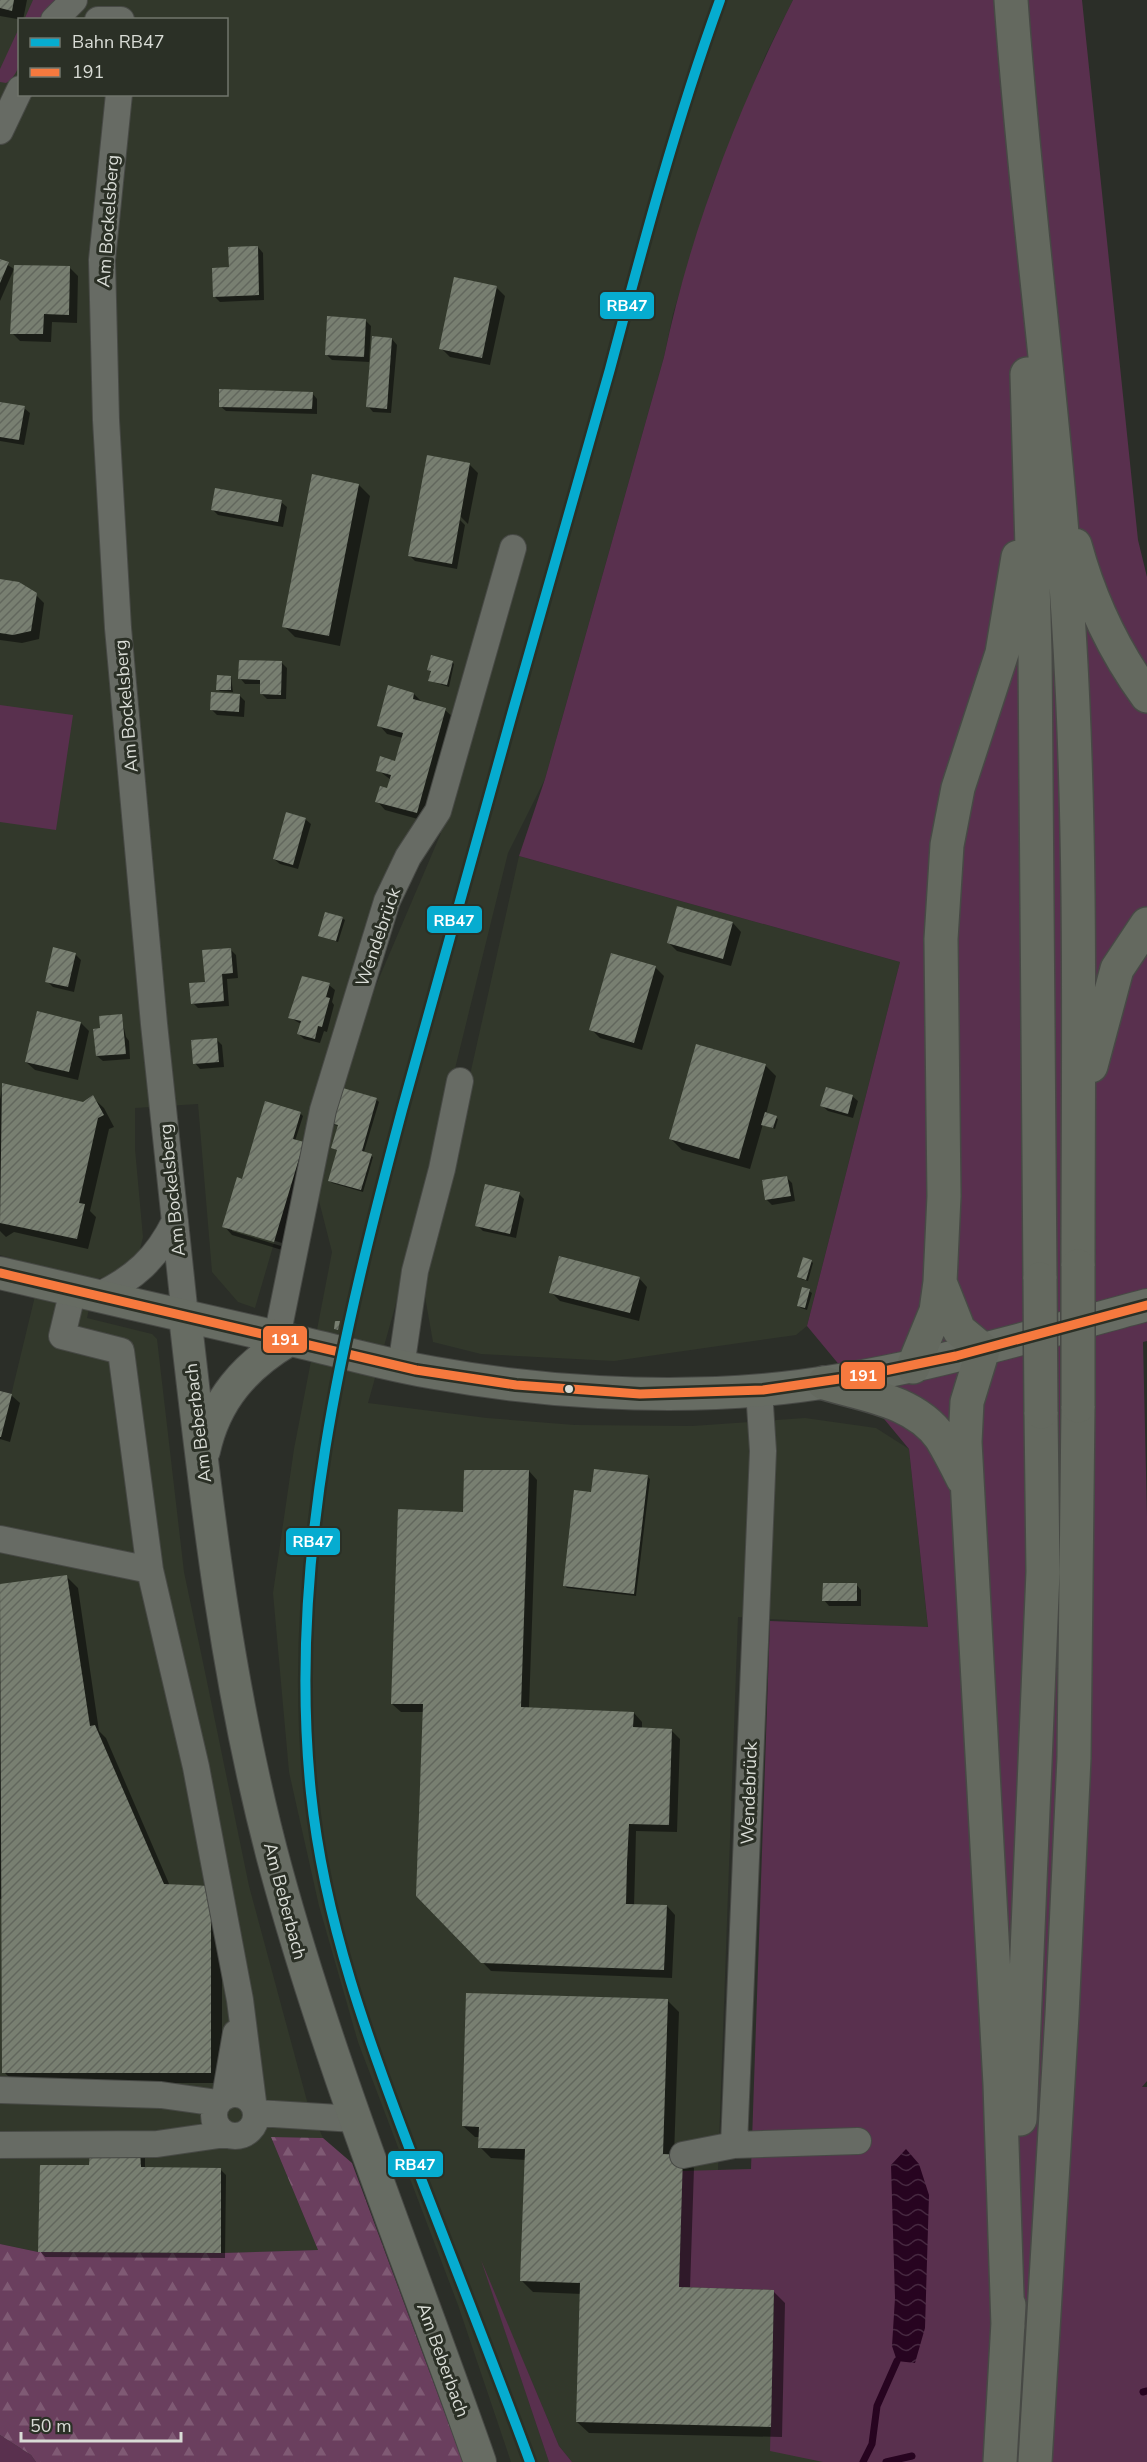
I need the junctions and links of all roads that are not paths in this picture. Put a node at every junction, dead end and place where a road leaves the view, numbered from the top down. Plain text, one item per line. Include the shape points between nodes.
1 (74, 0) edge
2 (133, 0) edge
3 (1011, 0) edge
4 (56, 18) edge
5 (129, 18) edge
6 (18, 93) edge
7 (119, 96) edge
8 (0, 131) edge
9 (1044, 485) junction
10 (513, 548) dead end
11 (1147, 696) edge
12 (1147, 924) edge
13 (460, 1081) dead end
14 (1078, 1118) junction
15 (175, 1221) junction
16 (0, 1273) edge
17 (940, 1282) junction
18 (85, 1293) junction
19 (1147, 1305) edge
20 (185, 1316) junction
21 (283, 1339) junction
22 (983, 1350) junction
23 (400, 1366) junction
24 (913, 1366) junction
25 (824, 1383) junction
26 (759, 1390) junction
27 (202, 1460) junction
28 (967, 1486) junction
29 (0, 1539) edge
30 (150, 1570) junction
31 (240, 2000) junction
32 (0, 2090) edge
33 (221, 2100) junction
34 (255, 2108) junction
35 (355, 2119) junction
36 (226, 2134) junction
37 (858, 2142) dead end
38 (0, 2145) edge
39 (734, 2145) junction
40 (683, 2155) dead end
41 (1008, 2326) junction
42 (480, 2462) edge
43 (1000, 2462) edge
44 (1035, 2462) edge

1 - 4 street
2 - 5 street
3 - 9 highway
6 - 8 street
7 - 15 street, Am Bockelsberg via 102,260 106,420 118,628
9 - 11 highway via 1124,666
9 - 14 highway via 1075,738
9 - 17 highway via 1002,653 958,788 947,845 941,939 944,1196
9 - 41 highway, bridge via 1035,652 1042,1572 1026,2014
10 - 21 street, Wendebrück via 438,811 408,857 387,901 323,1110
12 - 14 highway via 1117,969
13 - 23 street via 415,1271
14 - 44 highway, bridge via 1074,1758
15 - 18 street via 144,1268 124,1283
15 - 20 street, Am Bockelsberg
16 - 18 main road
17 - 22 highway via 959,1330
17 - 24 highway via 936,1311
18 - 20 main road
18 - 30 street via 62,1336 122,1350
19 - 22 main road
20 - 21 main road
20 - 27 main road, Am Beberbach
21 - 23 main road
21 - 27 main road via 230,1390 215,1416
22 - 24 main road
22 - 28 highway via 967,1402
23 - 26 main road via 504,1384 569,1390
24 - 25 main road
25 - 26 main road
25 - 28 highway via 911,1411 940,1437
26 - 39 street, Wendebrück via 763,1451
27 - 35 main road, Am Beberbach via 227,1635 258,1795 308,1981
28 - 41 highway via 1000,2084
29 - 30 street
30 - 31 street via 196,1767
31 - 33 street
31 - 34 street
32 - 33 street
33 - 34 street via 234,2093 245,2096
33 - 36 street via 215,2120
34 - 35 street
34 - 36 street via 252,2127 247,2132
35 - 42 main road, Am Beberbach
36 - 38 street via 157,2144
37 - 39 street
39 - 40 street
41 - 43 highway

